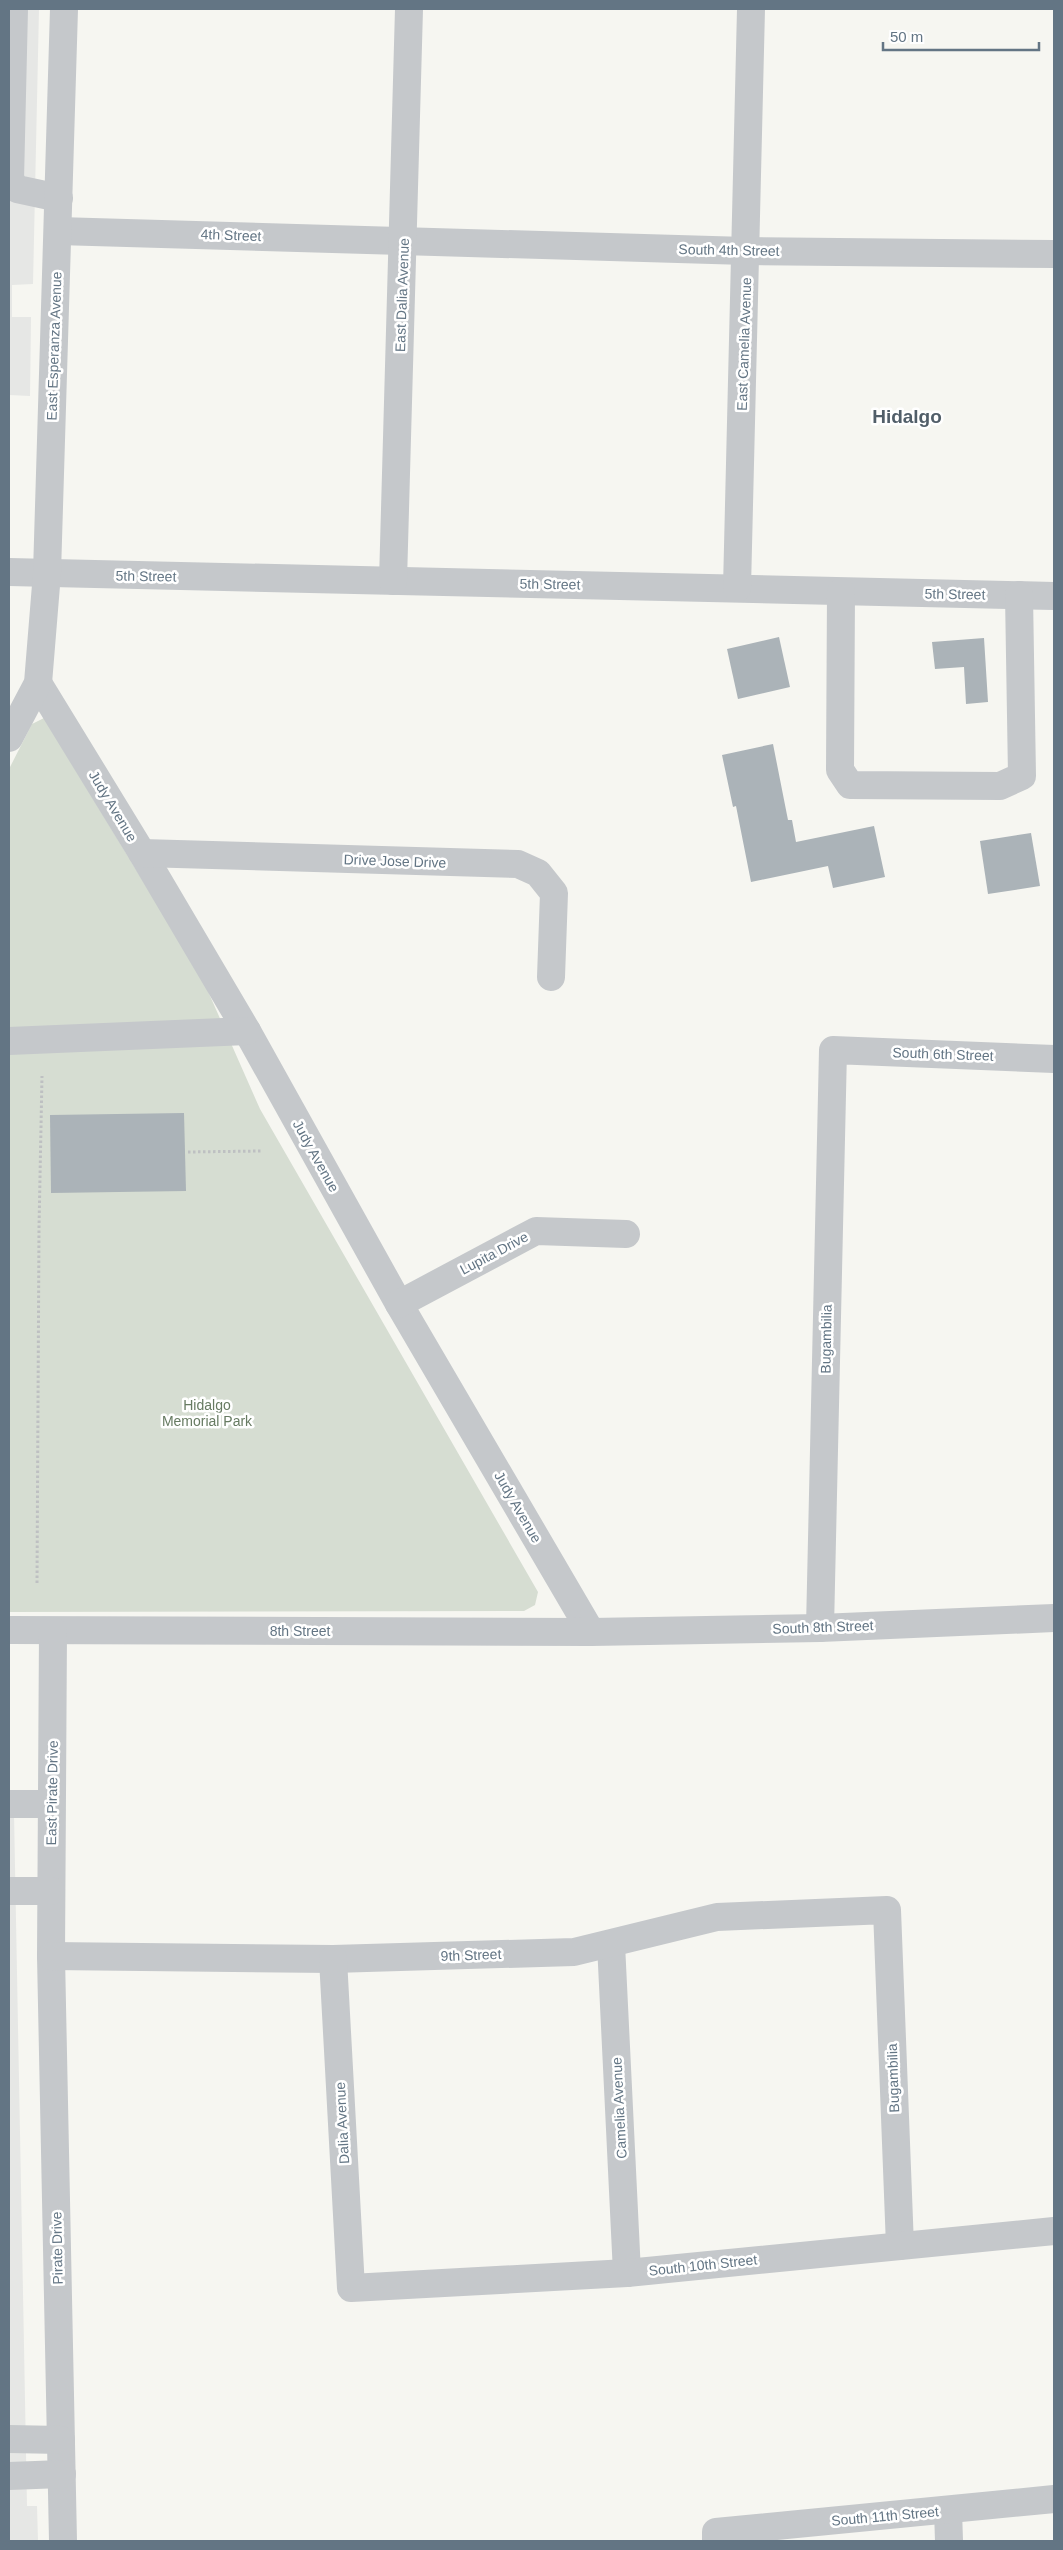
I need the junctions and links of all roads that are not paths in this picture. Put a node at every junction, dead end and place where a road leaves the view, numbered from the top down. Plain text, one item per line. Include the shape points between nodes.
1 (14, 9) edge
2 (64, 9) edge
3 (409, 9) edge
4 (751, 9) edge
5 (59, 198) junction
6 (58, 231) junction
7 (404, 240) junction
8 (746, 251) junction
9 (1054, 254) edge
10 (9, 572) edge
11 (47, 573) junction
12 (393, 581) junction
13 (737, 588) junction
14 (841, 592) junction
15 (1019, 595) junction
16 (1054, 596) edge
17 (38, 683) junction
18 (9, 738) edge
19 (142, 853) junction
20 (551, 977) dead end
21 (247, 1031) junction
22 (9, 1041) edge
23 (832, 1050) joint
24 (1054, 1058) edge
25 (626, 1234) dead end
26 (399, 1304) junction
27 (1054, 1618) edge
28 (820, 1628) junction
29 (9, 1630) edge
30 (53, 1631) junction
31 (591, 1632) junction
32 (9, 1804) edge
33 (51, 1804) junction
34 (9, 1891) edge
35 (51, 1891) junction
36 (887, 1910) joint
37 (611, 1944) junction
38 (51, 1956) junction
39 (334, 1959) junction
40 (1054, 2231) edge
41 (900, 2246) junction
42 (627, 2273) junction
43 (351, 2288) joint
44 (9, 2440) edge
45 (61, 2440) junction
46 (62, 2474) junction
47 (9, 2476) edge
48 (1054, 2499) edge
49 (948, 2510) junction
50 (716, 2536) edge
51 (63, 2541) edge
52 (950, 2541) edge

1 - 5 street via 10,180 17,189
2 - 5 street, East Esperanza Avenue
3 - 7 street, East Dalia Avenue
4 - 8 street, East Camelia Avenue
5 - 6 street, East Esperanza Avenue
6 - 7 street, 4th Street
6 - 11 street, East Esperanza Avenue
7 - 8 street, South 4th Street
7 - 12 street, East Dalia Avenue
8 - 9 street, South 4th Street
8 - 13 street, East Camelia Avenue
10 - 11 street, 5th Street
11 - 12 street, 5th Street
11 - 17 street, East Esperanza Avenue
12 - 13 street, 5th Street
13 - 14 street, 5th Street
14 - 15 street, 5th Street
14 - 15 street via 840,770 850,785 1000,786 1022,776
15 - 16 street, 5th Street
17 - 18 street
17 - 19 street, Judy Avenue
19 - 20 street, Drive Jose Drive via 518,864 538,873 554,893
19 - 21 street, Judy Avenue
21 - 22 street
21 - 26 street, Judy Avenue
23 - 24 street, South 6th Street
23 - 28 street, Bugambilia
25 - 26 street, Lupita Drive via 536,1231
26 - 31 street, Judy Avenue
27 - 28 street, South 8th Street
28 - 31 street, South 8th Street
29 - 30 street, 8th Street
30 - 31 street, 8th Street
30 - 33 street, East Pirate Drive
32 - 33 street
33 - 35 street, East Pirate Drive
34 - 35 street
35 - 38 street, East Pirate Drive
36 - 37 street, 9th Street via 717,1917
36 - 41 street, Bugambilia
37 - 39 street, 9th Street via 574,1952
37 - 42 street, Camelia Avenue
38 - 39 street, 9th Street
38 - 45 street, Pirate Drive
39 - 43 street, Dalia Avenue
40 - 41 street, South 10th Street
41 - 42 street, South 10th Street
42 - 43 street, South 10th Street
44 - 45 street
45 - 46 street, Pirate Drive
46 - 47 street
46 - 51 street, Pirate Drive
48 - 49 street, South 11th Street
49 - 50 street, South 11th Street
49 - 52 street

